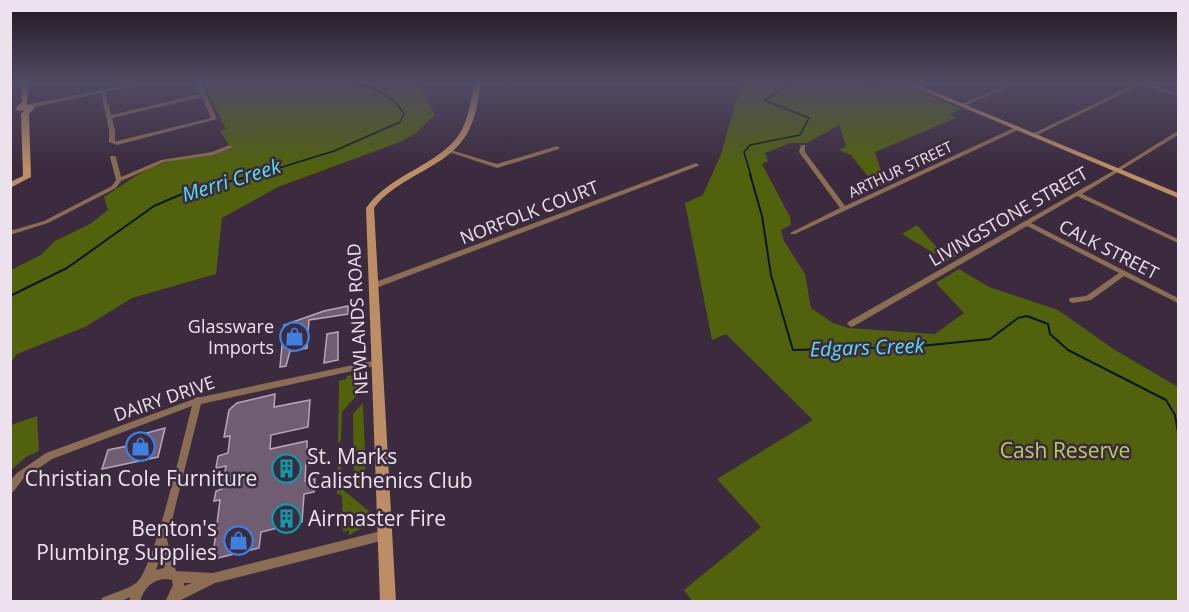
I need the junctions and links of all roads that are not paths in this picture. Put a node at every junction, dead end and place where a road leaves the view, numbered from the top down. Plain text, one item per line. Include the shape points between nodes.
1 (25, 112) edge
2 (108, 112) edge
3 (132, 112) edge
4 (211, 112) edge
5 (471, 112) edge
6 (977, 112) edge
7 (1083, 112) edge
8 (109, 117) junction
9 (1017, 128) junction
10 (1179, 133) edge
11 (1033, 135) junction
12 (117, 142) junction
13 (803, 146) dead end
14 (229, 147) dead end
15 (557, 148) dead end
16 (449, 151) junction
17 (696, 165) dead end
18 (1117, 171) junction
19 (119, 180) junction
20 (10, 186) edge
21 (1077, 194) junction
22 (1179, 196) edge
23 (844, 208) junction
24 (1026, 223) junction
25 (10, 232) edge
26 (793, 233) dead end
27 (1179, 241) edge
28 (1124, 273) junction
29 (373, 286) junction
30 (1073, 300) dead end
31 (1179, 301) edge
32 (851, 324) dead end
33 (377, 363) junction
34 (198, 400) junction
35 (10, 489) edge
36 (385, 535) junction
37 (162, 540) junction
38 (174, 575) junction
39 (214, 578) junction
40 (142, 584) junction
41 (172, 599) edge
42 (106, 602) edge
43 (134, 602) edge
44 (388, 602) edge

1 - 20 street via 27,175 25,180
2 - 8 street
3 - 8 street
4 - 12 street via 214,119
5 - 16 street, NEWLANDS ROAD via 466,130
6 - 9 street
7 - 11 street
8 - 12 street via 112,142
9 - 11 street
9 - 23 street, ARTHUR STREET
10 - 18 street, LIVINGSTONE STREET
11 - 18 street
12 - 19 street via 112,147
13 - 23 street via 802,152
14 - 19 street via 163,161
15 - 16 street via 497,166
16 - 29 street, NEWLANDS ROAD via 370,207
17 - 29 street, NORFOLK COURT
18 - 21 street, LIVINGSTONE STREET
18 - 22 street
19 - 25 street via 114,188 46,222
21 - 24 street, LIVINGSTONE STREET
21 - 27 street
23 - 26 street, ARTHUR STREET
24 - 28 street, CALK STREET
24 - 32 street, LIVINGSTONE STREET
28 - 30 street via 1088,298
28 - 31 street, CALK STREET
29 - 33 street, NEWLANDS ROAD
33 - 34 street, DAIRY DRIVE
33 - 36 street, NEWLANDS ROAD
34 - 35 street, DAIRY DRIVE via 49,456 20,476
34 - 37 street
36 - 39 street
36 - 44 street, NEWLANDS ROAD
37 - 38 street
37 - 40 street
38 - 39 street
38 - 40 street via 159,573
38 - 41 street via 179,586
39 - 41 street
40 - 42 street
40 - 43 street

